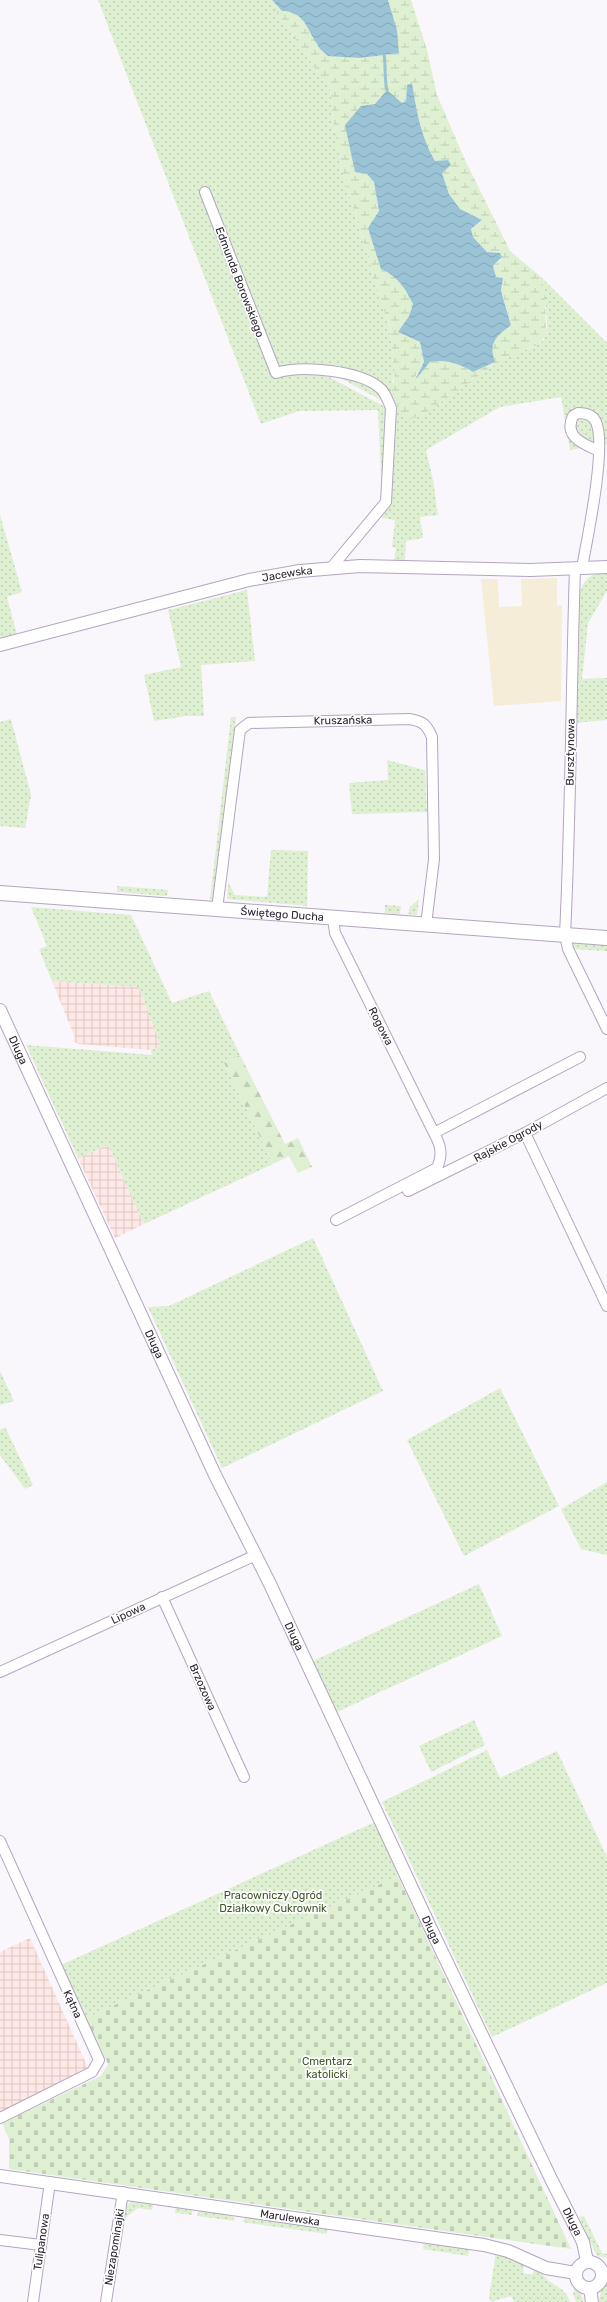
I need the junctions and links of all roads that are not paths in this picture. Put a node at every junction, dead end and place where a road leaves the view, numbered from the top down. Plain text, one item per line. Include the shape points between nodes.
1 (205, 192) dead end
2 (599, 451) dead end
3 (607, 567) edge
4 (331, 568) junction
5 (579, 568) junction
6 (0, 645) edge
7 (0, 893) edge
8 (217, 909) junction
9 (333, 918) junction
10 (426, 925) junction
11 (565, 935) junction
12 (607, 938) edge
13 (0, 1010) edge
14 (607, 1028) edge
15 (580, 1057) dead end
16 (607, 1088) edge
17 (434, 1133) junction
18 (524, 1133) junction
19 (408, 1191) dead end
20 (336, 1220) dead end
21 (607, 1306) edge
22 (256, 1555) junction
23 (162, 1597) junction
24 (0, 1672) edge
25 (244, 1777) dead end
26 (0, 1841) edge
27 (0, 2118) edge
28 (0, 2176) edge
29 (50, 2182) junction
30 (123, 2192) junction
31 (0, 2240) edge
32 (41, 2245) junction
33 (587, 2262) junction
34 (604, 2272) edge
35 (576, 2273) junction
36 (590, 2288) junction
37 (32, 2302) edge
38 (106, 2302) edge
39 (592, 2302) edge

1 - 4 street, Edmunda Borowskiego via 276,373 285,370 311,370 352,375 371,382 387,396 391,408 386,502
2 - 5 street, Bursztynowa via 594,504
3 - 5 street, Jacewska
4 - 5 street, Jacewska
4 - 6 street, Jacewska via 249,580
5 - 11 street, Bursztynowa via 569,741 570,845
7 - 8 main road, Świętego Ducha
8 - 9 main road, Świętego Ducha
8 - 10 street, Kruszańska via 240,730 249,722 409,719 421,721 428,727 432,737 434,859
9 - 10 main road, Świętego Ducha
9 - 17 street, Rogowa via 338,939
10 - 11 main road, Świętego Ducha
11 - 12 main road, Świętego Ducha
11 - 14 street via 568,949
13 - 22 street, Długa via 215,1475
15 - 17 street
16 - 18 street, Rajskie Ogrody
17 - 20 street, Rogowa via 441,1147 441,1158 437,1168
18 - 19 street, Rajskie Ogrody
18 - 21 street
22 - 23 street, Lipowa
22 - 33 street, Długa via 431,1929 583,2242
23 - 24 street, Lipowa
23 - 25 street, Brzozowa
26 - 27 street, Kątna via 99,2060 92,2072
28 - 29 street, Marulewska
29 - 30 street, Marulewska
29 - 32 street, Tulipanowa
30 - 35 street, Marulewska via 484,2244 508,2250 546,2268
30 - 38 street, Niezapominajki
31 - 32 street
32 - 37 street, Tulipanowa
33 - 34 street via 595,2263
33 - 35 street via 578,2267
34 - 36 street via 598,2284
35 - 36 street via 579,2284
36 - 39 street

